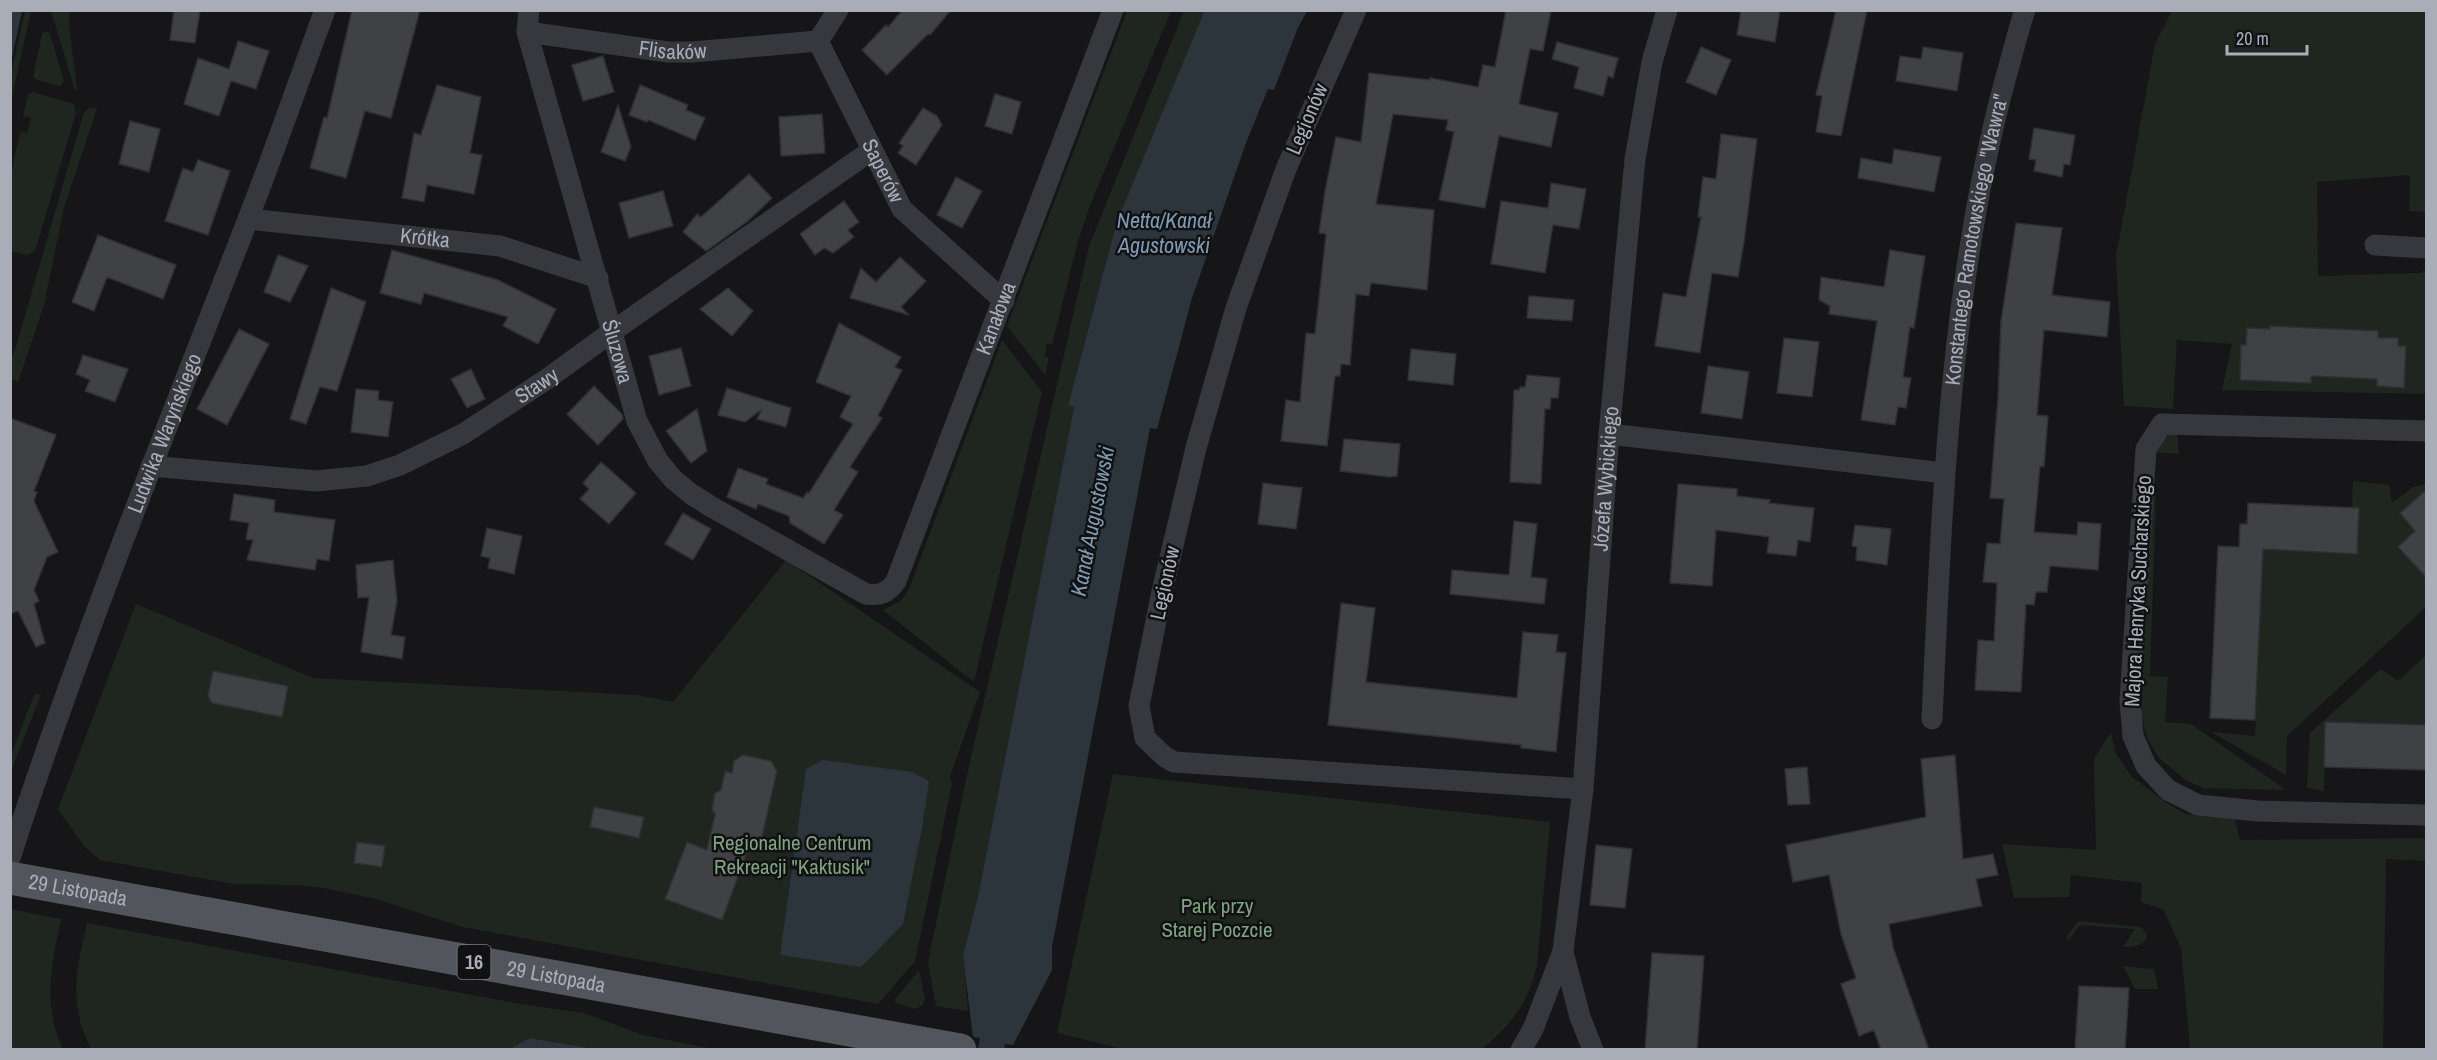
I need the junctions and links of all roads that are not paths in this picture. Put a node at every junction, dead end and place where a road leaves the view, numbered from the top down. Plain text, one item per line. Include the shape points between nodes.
1 (325, 10) edge
2 (529, 10) edge
3 (838, 10) edge
4 (1113, 10) edge
5 (1356, 10) edge
6 (1667, 10) edge
7 (2025, 10) edge
8 (527, 33) junction
9 (818, 41) junction
10 (872, 150) junction
11 (248, 219) junction
12 (2375, 245) dead end
13 (2427, 248) edge
14 (598, 278) junction
15 (1004, 301) junction
16 (613, 331) junction
17 (2427, 430) edge
18 (1609, 434) junction
19 (151, 466) junction
20 (1944, 473) junction
21 (855, 588) joint
22 (1932, 719) dead end
23 (1583, 789) junction
24 (2427, 815) edge
25 (10, 858) edge
26 (10, 878) edge
27 (1563, 951) junction
28 (949, 1048) edge
29 (1521, 1050) edge
30 (1593, 1050) edge

1 - 11 street, Ludwika Waryńskiego
2 - 8 street, Śluzowa
3 - 9 street
4 - 15 street, Kanałowa
5 - 23 street, Legionów via 1286,169 1236,308 1196,448 1161,596 1139,706 1144,738 1174,762
6 - 18 street, Józefa Wybickiego via 1652,62 1635,159
7 - 20 street, Konstantego Ramotowskiego "Wawra" via 1993,126 1969,243
8 - 9 street, Flisaków via 669,52
8 - 14 street, Śluzowa
9 - 10 street, Saperów
10 - 15 street, Saperów via 902,209
10 - 16 street, Stawy
11 - 14 street, Krótka via 500,246
11 - 19 street, Ludwika Waryńskiego
12 - 13 street
14 - 16 street, Śluzowa
15 - 21 street, Kanałowa via 896,581 891,589 876,596
16 - 19 street, Stawy via 547,380 463,434 400,465 367,476 316,482
16 - 21 street, Śluzowa via 637,421 658,461 673,479 710,507
17 - 24 street, Majora Henryka Sucharskiego via 2162,424 2146,449 2130,700 2133,736 2146,766 2169,790 2198,805 2258,811
18 - 20 street
18 - 23 street, Józefa Wybickiego
19 - 25 street, Ludwika Waryńskiego
20 - 22 street, Konstantego Ramotowskiego "Wawra"
23 - 27 street, Józefa Wybickiego
26 - 28 main road, 29 Listopada / 16
27 - 29 street, Józefa Wybickiego
27 - 30 street, Józefa Wybickiego

